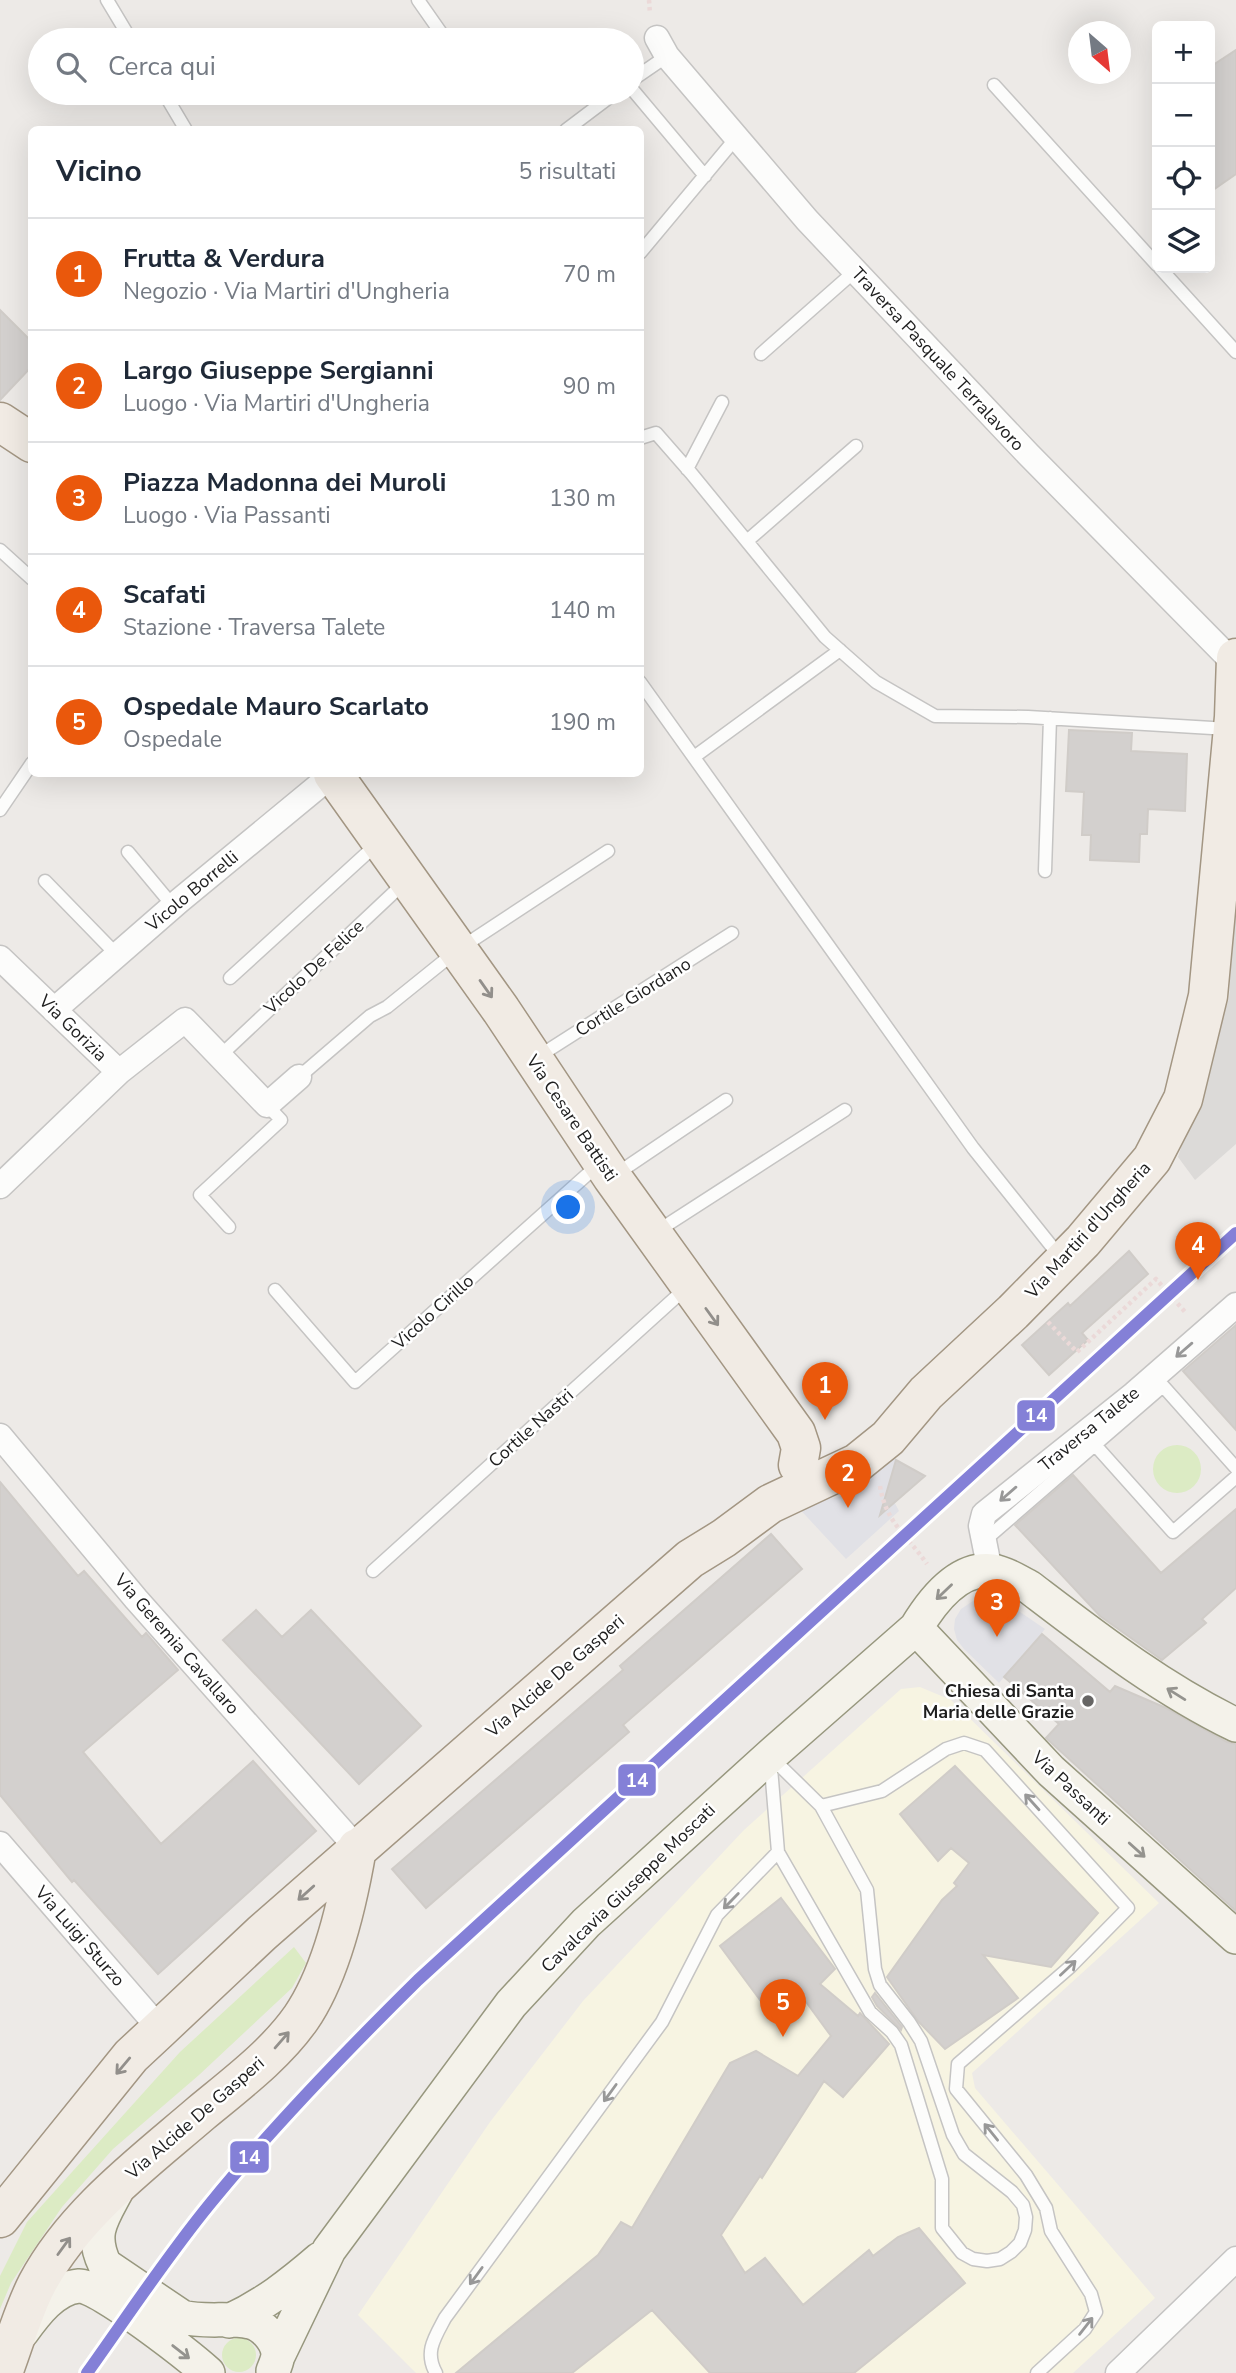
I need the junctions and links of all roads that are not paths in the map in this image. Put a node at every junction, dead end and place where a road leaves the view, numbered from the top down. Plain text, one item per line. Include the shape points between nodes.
1 (107, 0) edge
2 (418, 0) edge
3 (124, 28) edge
4 (438, 28) edge
5 (662, 47) joint
6 (644, 67) edge
7 (995, 85) dead end
8 (644, 103) edge
9 (170, 105) edge
10 (599, 105) edge
11 (184, 126) edge
12 (571, 126) edge
13 (736, 138) junction
14 (705, 176) junction
15 (644, 248) edge
16 (1152, 258) edge
17 (855, 271) junction
18 (1165, 273) edge
19 (1236, 352) edge
20 (761, 354) dead end
21 (722, 402) dead end
22 (0, 422) edge
23 (644, 437) edge
24 (28, 440) edge
25 (856, 446) dead end
26 (687, 469) junction
27 (747, 541) junction
28 (0, 550) edge
29 (28, 575) edge
30 (840, 650) junction
31 (1236, 659) edge
32 (1236, 665) edge
33 (644, 688) edge
34 (1050, 718) junction
35 (1234, 721) edge
36 (694, 757) junction
37 (28, 769) edge
38 (329, 777) edge
39 (335, 777) edge
40 (0, 810) edge
41 (381, 840) junction
42 (608, 851) dead end
43 (128, 852) dead end
44 (1045, 872) dead end
45 (408, 878) junction
46 (44, 881) dead end
47 (173, 906) junction
48 (732, 933) dead end
49 (458, 949) junction
50 (117, 956) junction
51 (0, 958) edge
52 (230, 978) dead end
53 (54, 1010) junction
54 (220, 1056) junction
55 (533, 1060) junction
56 (119, 1072) junction
57 (299, 1077) joint
58 (726, 1100) dead end
59 (267, 1105) junction
60 (845, 1110) dead end
61 (607, 1169) junction
62 (0, 1185) edge
63 (229, 1227) dead end
64 (653, 1234) junction
65 (1063, 1261) junction
66 (689, 1285) junction
67 (275, 1290) dead end
68 (1236, 1305) edge
69 (926, 1393) junction
70 (0, 1436) edge
71 (1096, 1446) junction
72 (1236, 1468) edge
73 (813, 1471) junction
74 (1236, 1477) edge
75 (987, 1555) junction
76 (373, 1571) dead end
77 (916, 1628) junction
78 (1236, 1726) edge
79 (770, 1756) junction
80 (821, 1806) junction
81 (0, 1844) edge
82 (357, 1848) junction
83 (778, 1853) junction
84 (262, 1933) junction
85 (1236, 1937) edge
86 (320, 1983) junction
87 (160, 2029) junction
88 (121, 2182) junction
89 (6, 2197) edge
90 (329, 2250) junction
91 (1236, 2259) edge
92 (104, 2282) junction
93 (161, 2320) junction
94 (229, 2321) junction
95 (9, 2358) edge
96 (275, 2364) edge
97 (208, 2373) edge
98 (436, 2373) edge
99 (1037, 2373) edge
100 (1118, 2373) edge

1 - 3 lane
2 - 4 lane
5 - 6 lane
5 - 13 street, Traversa Pasquale Terralavoro
7 - 16 lane
8 - 14 lane
9 - 11 lane
10 - 12 lane
13 - 14 lane
13 - 17 street, Traversa Pasquale Terralavoro
14 - 15 lane
17 - 20 lane
17 - 32 street, Traversa Pasquale Terralavoro
18 - 19 lane
21 - 26 lane
22 - 24 main road
23 - 26 lane via 656,433
25 - 27 lane
26 - 27 lane
27 - 30 lane
28 - 29 lane
30 - 34 lane via 876,682 935,716
30 - 36 lane
31 - 32 main road, Via Martiri d'Ungheria
32 - 35 main road, Via Martiri d'Ungheria
33 - 36 lane
34 - 35 lane
34 - 44 lane
35 - 65 main road, Via Martiri d'Ungheria via 1208,996 1183,1099 1152,1159
36 - 65 lane via 973,1148
37 - 40 lane
38 - 47 street, Vicolo Borrelli
39 - 41 main road, Via Cesare Battisti
41 - 45 main road, Via Cesare Battisti
41 - 52 lane
42 - 49 lane
43 - 47 lane
45 - 49 main road, Via Cesare Battisti
45 - 54 lane, Vicolo De Felice
46 - 50 lane
47 - 50 street, Vicolo Borrelli
48 - 55 lane, Cortile Giordano
49 -> 55 main road, Via Cesare Battisti
49 - 57 lane via 387,1007 369,1016
50 - 53 street, Vicolo Borrelli
51 - 53 street, Via Gorizia
53 - 56 street, Via Gorizia
54 - 56 street via 185,1020
54 - 59 street
55 - 61 main road, Via Cesare Battisti
56 - 62 street, Via Gorizia
57 - 59 street
58 - 61 lane
59 - 63 lane via 281,1120 200,1195
60 - 64 lane
61 - 64 main road, Via Cesare Battisti
61 - 67 lane, Vicolo Cirillo via 355,1382
64 - 66 main road, Via Cesare Battisti
65 - 69 main road, Via Martiri d'Ungheria
66 -> 73 main road, Via Cesare Battisti via 796,1433
66 - 76 lane, Cortile Nastri
68 -> 75 street, Traversa Talete via 984,1514 981,1526
69 - 73 main road, Via Martiri d'Ungheria via 836,1448
69 - 73 main road, Via Martiri d'Ungheria via 897,1429 857,1463
70 - 82 street, Via Geremia Cavallaro via 136,1599
71 - 72 lane via 1163,1386
71 - 74 lane via 1173,1532
71 - 75 lane
73 - 82 main road, Via Alcide De Gasperi via 690,1559
75 -> 77 street, Cavalcavia Giuseppe Moscati via 970,1574 944,1591
78 -> 75 street via 1145,1674 1009,1576
77 - 79 street, Cavalcavia Giuseppe Moscati
77 -> 85 street, Via Passanti via 1051,1771
79 - 80 lane
79 - 83 lane
79 - 90 street, Cavalcavia Giuseppe Moscati via 548,1962 511,2004
80 - 83 lane via 867,1891 880,1985 921,2041 953,2135 964,2154 1023,2204 1025,2230 1020,2243 1000,2259 973,2259 962,2253 942,2228 942,2179 901,2045 870,2012
99 -> 80 lane via 1085,2329 1096,2312 1091,2294 1051,2231 1046,2208 1026,2175 957,2089 958,2064 1070,1967 1128,1908 985,1750 964,1743 946,1749 882,1791
81 - 87 street, Via Luigi Sturzo
82 -> 84 main road, Via Alcide De Gasperi
82 - 86 main road, Via Alcide De Gasperi via 348,1897
83 -> 98 lane via 717,1915 662,2022 445,2318 430,2345
84 - 86 main road via 281,1927 309,1931 321,1956
84 - 87 main road, Via Alcide De Gasperi
88 -> 86 main road, Via Alcide De Gasperi via 276,2047 301,2018
87 -> 89 main road, Via Alcide De Gasperi
88 - 92 street, Cavalcavia Giuseppe Moscati via 96,2236 105,2265
95 -> 88 main road, Via Alcide De Gasperi via 37,2284 76,2228
90 - 94 street, Cavalcavia Giuseppe Moscati via 280,2292
90 - 96 street, Cavalcavia Giuseppe Moscati
91 - 100 street
92 - 93 street, Cavalcavia Giuseppe Moscati
92 - 95 street via 55,2296 32,2318
93 - 94 street, Cavalcavia Giuseppe Moscati
93 -> 97 street, Cavalcavia Giuseppe Moscati
94 - 96 street, Cavalcavia Giuseppe Moscati via 248,2321 268,2333 275,2343

